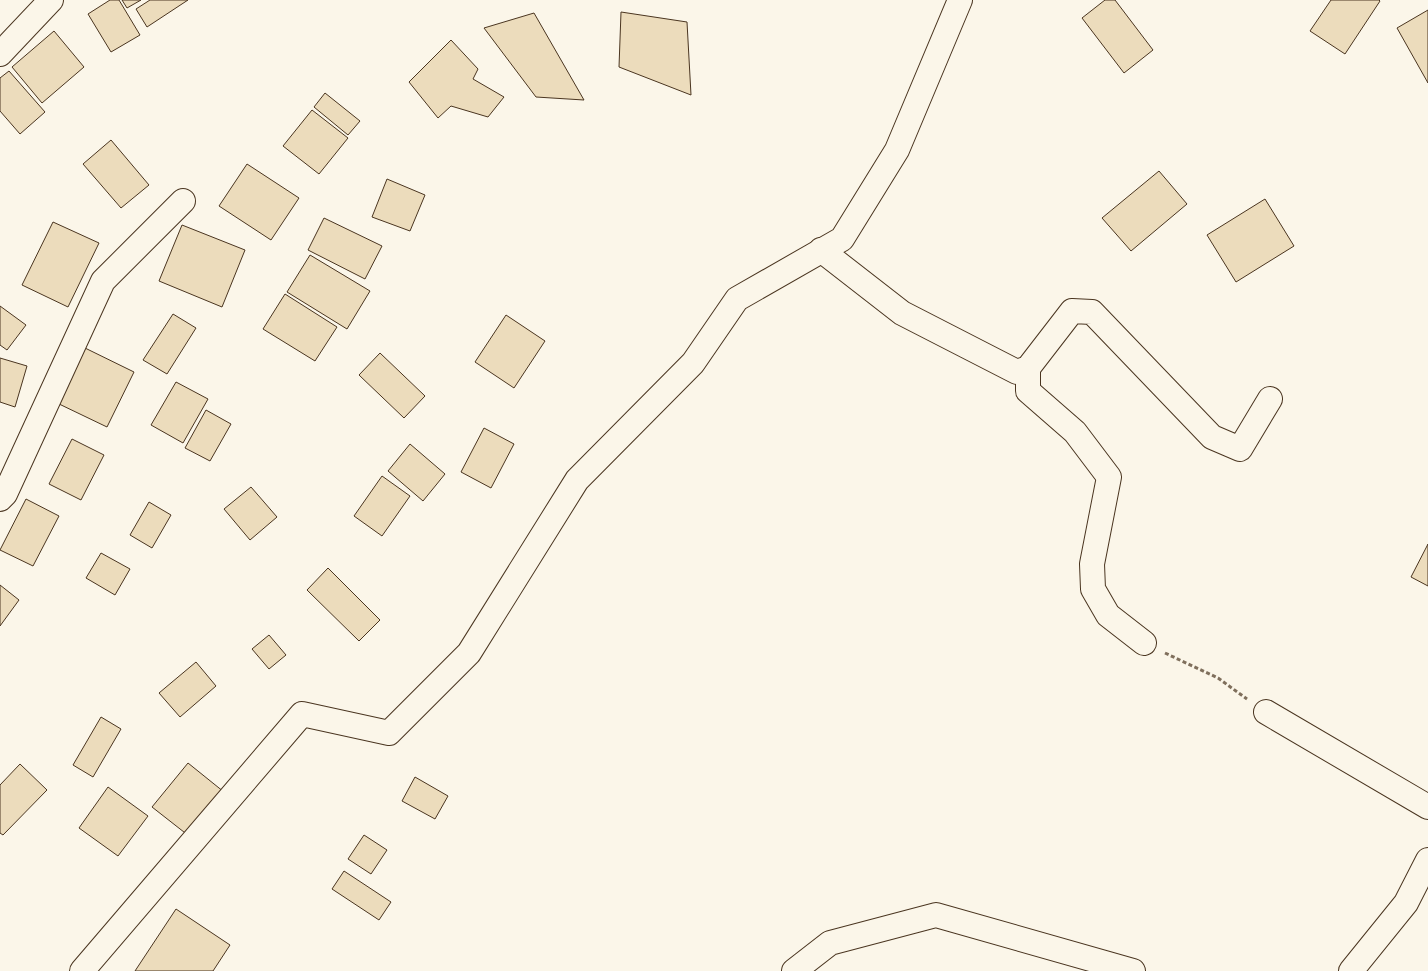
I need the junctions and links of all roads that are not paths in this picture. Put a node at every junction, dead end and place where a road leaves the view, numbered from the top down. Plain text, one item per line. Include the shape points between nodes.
1 (50, 0) edge
2 (960, 0) edge
3 (0, 54) edge
4 (183, 201) dead end
5 (821, 250) junction
6 (1028, 368) junction
7 (1270, 398) dead end
8 (0, 500) edge
9 (1144, 643) road end
10 (1266, 712) road end
11 (1428, 807) edge
12 (1428, 860) edge
13 (82, 971) edge
14 (794, 971) edge
15 (1133, 971) edge
16 (1350, 971) edge

1 - 3 street
2 - 5 street via 897,150 842,239
4 - 8 street via 103,281
5 - 6 street via 902,313 1017,372
5 - 13 street via 737,300 693,363 577,480 469,652 389,733 302,714
6 - 7 street via 1072,311 1092,312 1212,437 1240,449
6 - 9 street via 1028,392 1075,432 1109,477 1092,564 1093,589 1108,615
10 - 11 street
12 - 16 street via 1406,903
14 - 15 street via 830,943 936,915

